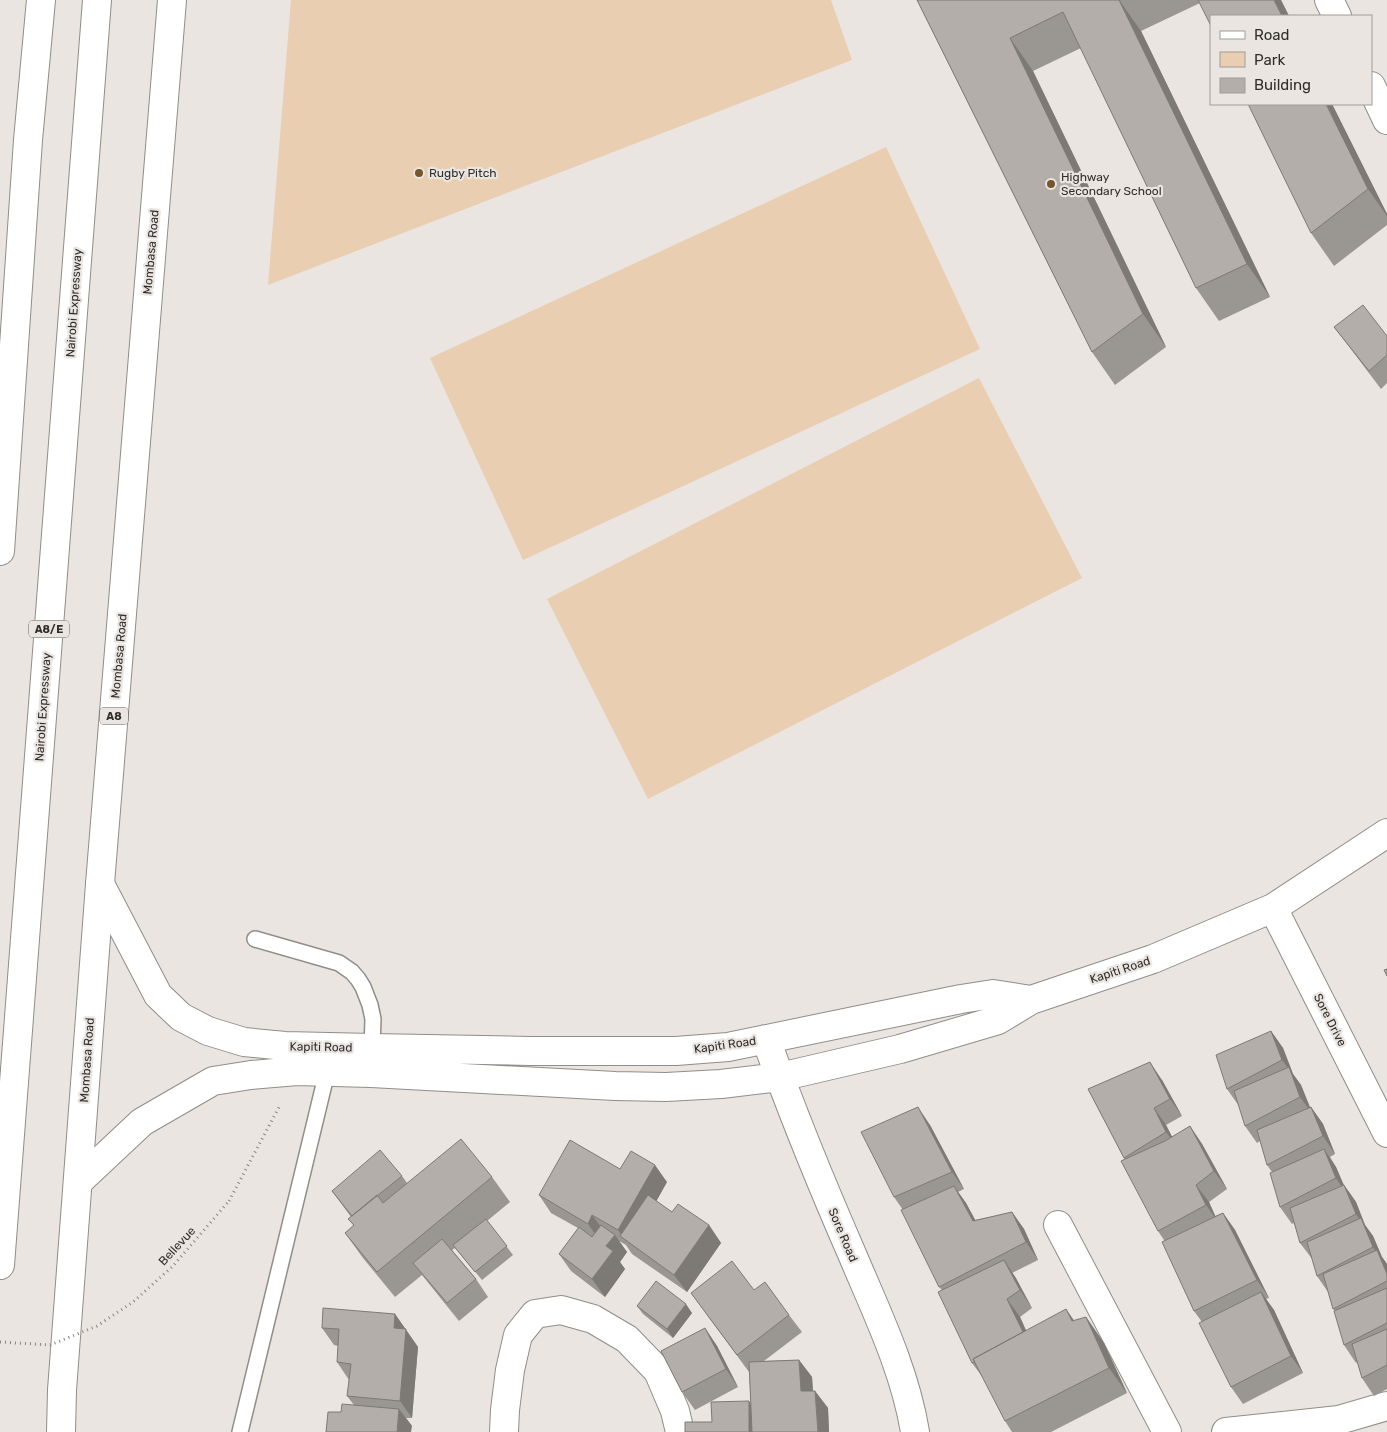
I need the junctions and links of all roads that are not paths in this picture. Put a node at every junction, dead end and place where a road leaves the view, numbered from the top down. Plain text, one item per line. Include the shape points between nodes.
1 (27, 0) edge
2 (41, 0) edge
3 (97, 0) edge
4 (172, 0) edge
5 (1329, 0) edge
6 (1336, 15) edge
7 (1372, 88) edge
8 (1387, 120) edge
9 (28, 140) junction
10 (0, 551) edge
11 (1387, 833) edge
12 (100, 884) junction
13 (1273, 908) junction
14 (255, 939) dead end
15 (1031, 1000) junction
16 (766, 1039) junction
17 (372, 1060) junction
18 (327, 1072) junction
19 (780, 1077) junction
20 (1387, 1133) edge
21 (78, 1182) junction
22 (1058, 1225) dead end
23 (0, 1265) edge
24 (1387, 1406) edge
25 (504, 1421) edge
26 (1341, 1426) edge
27 (61, 1432) edge
28 (240, 1432) edge
29 (680, 1432) edge
30 (916, 1432) edge
31 (1167, 1432) edge
32 (1226, 1432) edge

1 - 9 main road
2 - 9 main road
3 - 23 main road, Nairobi Expressway / A8/E
4 - 12 main road, Mombasa Road / A8
5 - 6 main road
7 - 8 main road
9 - 10 main road
11 - 13 main road, Kapiti Road
12 - 17 main road, Kapiti Road via 158,995 180,1017 208,1031 244,1042
12 - 21 main road, Mombasa Road / A8
13 - 15 main road, Kapiti Road via 1153,959
13 - 20 main road, Sore Drive
14 - 17 lane via 339,963 352,972 370,1005
15 - 16 main road, Kapiti Road via 993,994
15 - 19 main road via 998,1020 900,1049
16 - 17 main road, Kapiti Road via 728,1047 676,1051 539,1051
16 - 19 main road, Sore Road
17 - 18 main road
17 - 19 main road via 615,1086 721,1084
18 - 21 main road via 297,1071 213,1081 142,1122
18 - 28 lane
19 - 30 main road, Sore Road via 892,1350
21 - 27 main road, Mombasa Road / A8
22 - 31 main road
24 - 26 main road
25 - 29 main road via 518,1335 535,1314 561,1310 593,1319 633,1345 658,1371
26 - 32 main road

